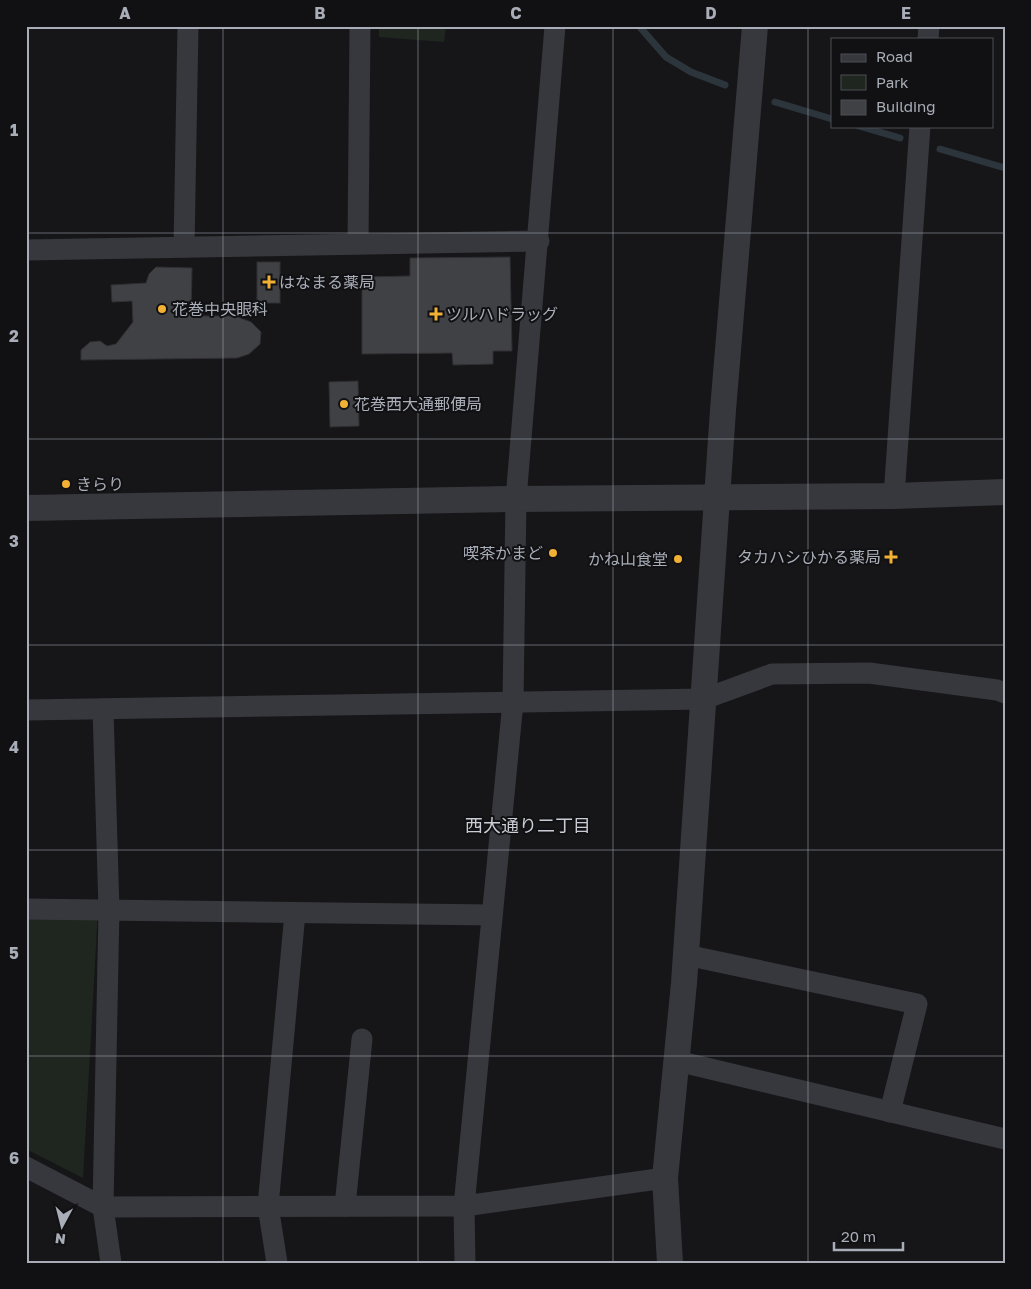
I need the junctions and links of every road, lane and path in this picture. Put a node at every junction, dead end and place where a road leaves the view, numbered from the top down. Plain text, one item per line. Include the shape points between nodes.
1 (188, 26) edge
2 (360, 26) edge
3 (555, 26) edge
4 (755, 26) edge
5 (920, 128) edge
6 (539, 241) junction
7 (358, 244) junction
8 (184, 247) junction
9 (26, 250) edge
10 (1005, 492) edge
11 (894, 496) junction
12 (718, 498) junction
13 (516, 499) junction
14 (26, 508) edge
15 (1005, 693) edge
16 (704, 699) junction
17 (513, 702) junction
18 (103, 709) junction
19 (26, 710) edge
20 (26, 909) edge
21 (109, 910) junction
22 (296, 913) junction
23 (492, 915) junction
24 (686, 955) junction
25 (362, 1039) dead end
26 (676, 1061) junction
27 (890, 1112) junction
28 (1005, 1139) edge
29 (26, 1167) edge
30 (665, 1178) junction
31 (268, 1206) junction
32 (345, 1206) junction
33 (464, 1206) junction
34 (103, 1207) junction
35 (111, 1263) edge
36 (277, 1263) edge
37 (465, 1263) edge
38 (670, 1263) edge

1 - 8 street
2 - 7 street
3 - 6 street
4 - 12 street
5 - 11 street
6 - 7 street
6 - 13 street
7 - 8 street
8 - 9 street
10 - 11 street
11 - 12 street
12 - 13 street
12 - 16 street
13 - 14 street
13 - 17 street
15 - 16 street via 869,673 772,674
16 - 17 street
16 - 24 street
17 - 18 street
17 - 23 street
18 - 19 street
18 - 21 street
20 - 21 street
21 - 22 street
21 - 34 street
22 - 23 street
22 - 31 street
23 - 33 street
24 - 26 street
24 - 27 street via 917,1004
25 - 32 street
26 - 27 street
26 - 30 street
27 - 28 street
29 - 34 street
30 - 33 street
30 - 38 street
31 - 32 street
31 - 34 street
31 - 36 street
32 - 33 street
33 - 37 street
34 - 35 street

